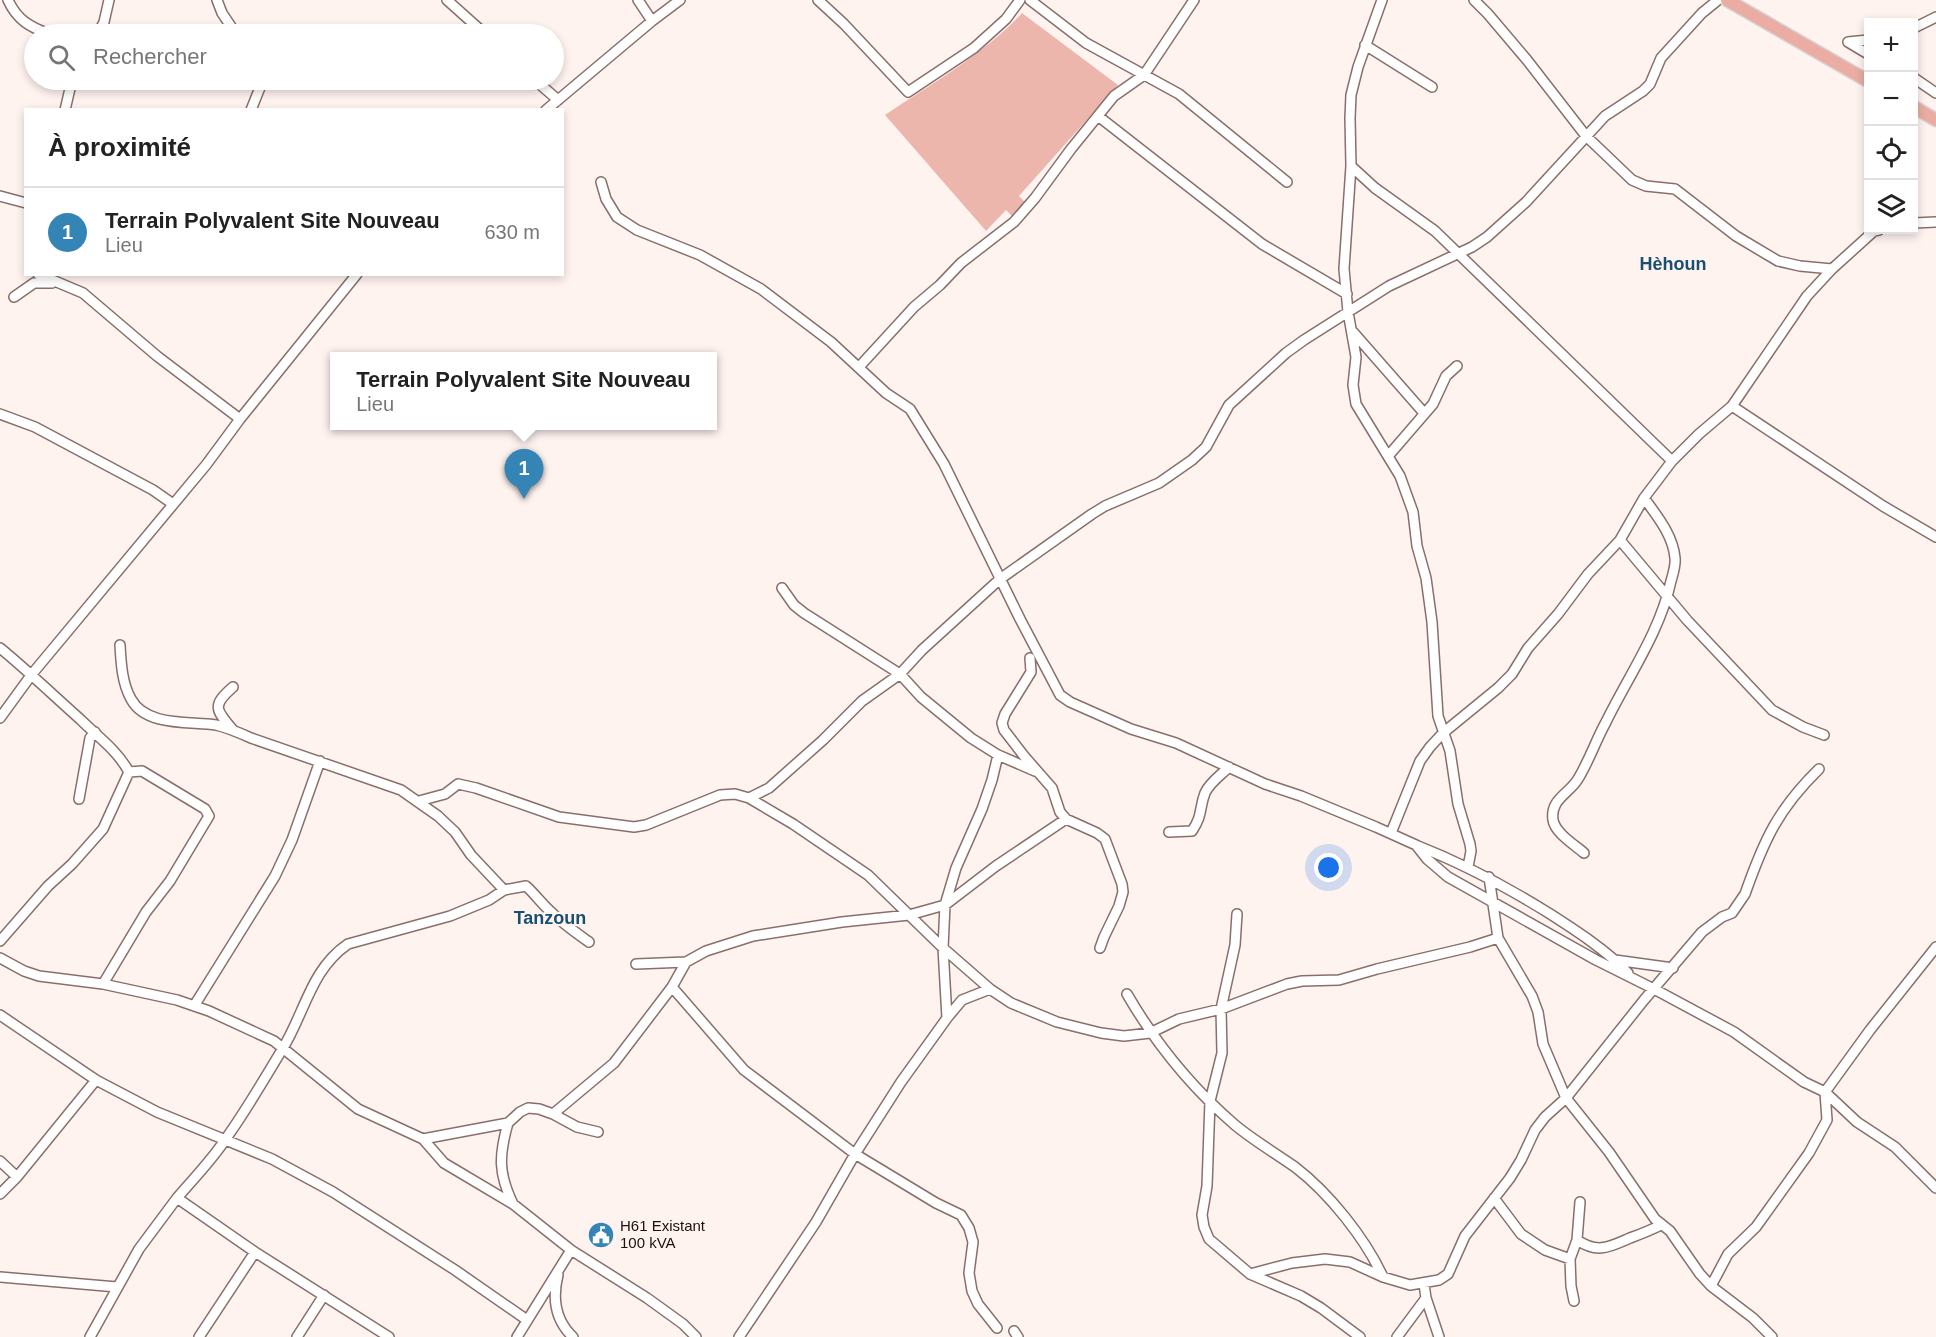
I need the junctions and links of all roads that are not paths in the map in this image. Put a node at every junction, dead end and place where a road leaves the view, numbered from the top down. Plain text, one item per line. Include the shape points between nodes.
1 (8, 0) edge
2 (109, 0) edge
3 (217, 0) edge
4 (447, 0) edge
5 (638, 0) edge
6 (680, 0) edge
7 (818, 0) edge
8 (1020, 0) edge
9 (1030, 0) edge
10 (1194, 0) edge
11 (1474, 0) edge
12 (1718, 0) edge
13 (1728, 0) edge
14 (1383, 1) edge
15 (1936, 17) edge
16 (652, 21) junction
17 (25, 24) edge
18 (103, 24) edge
19 (229, 24) edge
20 (474, 24) edge
21 (1918, 26) edge
22 (1864, 40) edge
23 (1365, 45) junction
24 (1864, 51) edge
25 (1144, 75) junction
26 (1864, 78) edge
27 (1918, 81) edge
28 (1432, 87) dead end
29 (70, 90) edge
30 (259, 90) edge
31 (547, 90) edge
32 (1936, 93) edge
33 (558, 100) junction
34 (65, 108) edge
35 (252, 108) edge
36 (548, 108) edge
37 (1918, 109) edge
38 (1098, 116) junction
39 (1936, 120) edge
40 (1586, 136) junction
41 (1351, 166) junction
42 (601, 182) dead end
43 (1287, 182) dead end
44 (0, 196) edge
45 (24, 202) edge
46 (1936, 222) edge
47 (1918, 223) edge
48 (1871, 234) edge
49 (1459, 254) junction
50 (1832, 269) junction
51 (355, 276) edge
52 (36, 277) edge
53 (1347, 294) junction
54 (14, 297) dead end
55 (1348, 312) junction
56 (1353, 332) junction
57 (1457, 366) dead end
58 (859, 367) junction
59 (1732, 406) junction
60 (1424, 413) junction
61 (0, 414) edge
62 (240, 418) junction
63 (1389, 455) junction
64 (1672, 461) junction
65 (1644, 498) junction
66 (173, 504) junction
67 (1936, 537) edge
68 (1620, 540) junction
69 (1000, 579) junction
70 (782, 588) dead end
71 (1668, 597) junction
72 (120, 645) dead end
73 (0, 648) edge
74 (1030, 658) dead end
75 (32, 674) junction
76 (900, 674) junction
77 (233, 687) dead end
78 (0, 718) edge
79 (233, 730) junction
80 (96, 732) junction
81 (1443, 733) junction
82 (1824, 735) dead end
83 (998, 754) junction
84 (320, 761) junction
85 (1229, 767) junction
86 (1819, 769) dead end
87 (129, 771) junction
88 (1040, 774) junction
89 (749, 798) junction
90 (79, 799) dead end
91 (419, 801) junction
92 (1066, 819) junction
93 (1169, 832) dead end
94 (1391, 833) junction
95 (1416, 845) junction
96 (1584, 853) dead end
97 (1468, 867) junction
98 (1489, 877) junction
99 (504, 890) junction
100 (1493, 902) junction
101 (945, 905) junction
102 (1237, 914) dead end
103 (909, 915) junction
104 (1498, 938) junction
105 (0, 941) edge
106 (589, 942) dead end
107 (1936, 947) edge
108 (944, 948) junction
109 (1100, 948) dead end
110 (0, 958) edge
111 (1615, 960) junction
112 (686, 962) junction
113 (636, 964) dead end
114 (1673, 968) junction
115 (1633, 978) junction
116 (103, 984) junction
117 (672, 987) junction
118 (990, 989) junction
119 (1654, 989) junction
120 (1127, 994) dead end
121 (194, 1006) junction
122 (1221, 1009) junction
123 (0, 1015) edge
124 (946, 1018) junction
125 (1150, 1033) junction
126 (283, 1048) junction
127 (96, 1080) junction
128 (1825, 1092) junction
129 (1566, 1098) junction
130 (1210, 1101) junction
131 (553, 1114) junction
132 (508, 1123) junction
133 (598, 1132) dead end
134 (226, 1139) junction
135 (423, 1139) junction
136 (855, 1154) junction
137 (0, 1161) edge
138 (17, 1177) junction
139 (1936, 1188) edge
140 (0, 1194) edge
141 (177, 1198) junction
142 (1494, 1198) junction
143 (1580, 1202) dead end
144 (513, 1204) junction
145 (1661, 1225) junction
146 (1577, 1240) junction
147 (571, 1250) junction
148 (255, 1252) junction
149 (1570, 1259) junction
150 (559, 1269) junction
151 (1250, 1274) junction
152 (0, 1277) edge
153 (1383, 1277) junction
154 (1424, 1284) junction
155 (1711, 1286) junction
156 (117, 1287) junction
157 (324, 1295) junction
158 (1426, 1298) junction
159 (1574, 1301) dead end
160 (527, 1320) junction
161 (997, 1329) dead end
162 (90, 1337) edge
163 (199, 1337) edge
164 (297, 1337) edge
165 (389, 1337) edge
166 (517, 1337) edge
167 (573, 1337) edge
168 (696, 1337) edge
169 (739, 1337) edge
170 (1360, 1337) edge
171 (1397, 1337) edge
172 (1439, 1337) edge
173 (1772, 1337) edge

1 - 17 street
2 - 18 street
3 - 19 street
4 - 20 street
5 - 16 street
6 - 16 street
7 - 8 street via 908,92 974,48 1006,19
9 - 25 street via 1086,43
10 - 25 street
11 - 40 street
12 - 40 street via 1661,58 1650,84 1605,116
13 - 26 main road
14 - 23 street
15 - 21 street
16 - 33 street
22 - 24 street via 1848,42
23 - 28 street
23 - 41 street via 1351,95
25 - 38 street via 1114,96
25 - 43 street via 1179,94
27 - 32 street
29 - 34 street
30 - 35 street
31 - 33 street
33 - 36 street
37 - 39 main road
38 - 53 street via 1263,244
38 - 58 street via 1014,222 961,263
40 - 49 street via 1526,202 1487,237
40 - 50 street via 1632,180 1646,186 1675,189 1728,231 1778,261
41 - 49 street
41 - 53 street via 1344,259
42 - 58 street via 617,217 761,289
44 - 45 street
46 - 47 street
48 - 50 street
49 - 55 street via 1389,286
49 - 64 street
50 - 59 street via 1807,296
51 - 62 street
52 - 54 street
52 - 62 street via 71,287 88,297 157,356
53 - 55 street
55 - 56 street
55 - 69 street via 1286,353 1229,405 1206,447 1192,460 1159,483 1099,510
56 - 60 street
56 - 63 street via 1356,404
57 - 60 street via 1446,376 1437,398
58 - 69 street via 910,409 944,464
59 - 64 street
59 - 67 street
60 - 63 street
61 - 66 street via 35,427
62 - 66 street
63 - 81 street via 1413,512 1426,578 1438,716
64 - 65 street
65 - 68 street
65 - 71 street via 1671,540 1676,560
66 - 75 street
68 - 71 street
68 - 81 street via 1528,648 1512,674
69 - 76 street
69 - 85 street via 1060,694 1131,729 1176,743
70 - 76 street via 804,613
71 - 82 street via 1772,710
71 - 96 street via 1651,639 1579,778 1557,800 1553,811 1553,822 1559,831
72 - 79 street via 122,672 138,709 160,718
73 - 75 street
74 - 88 street via 1031,672 1002,723
75 - 78 street
75 - 80 street
76 - 83 street via 954,725
76 - 89 street via 862,701 770,788
77 - 79 street via 220,698 217,707
79 - 84 street
80 - 87 street
80 - 90 street via 90,738
81 - 94 street via 1420,761
81 - 97 street via 1470,844
83 - 88 street
83 - 101 street
84 - 91 street via 401,790
84 - 121 street via 275,876
85 - 93 street via 1209,787 1192,831
85 - 94 street
86 - 114 street via 1795,793 1770,831 1739,904 1702,932
87 - 105 street via 103,830
87 - 116 street via 142,771 205,809 209,816
88 - 92 street via 1052,788
89 - 91 street via 720,795 634,828 548,814 458,784 445,794
89 - 103 street via 868,875
91 - 99 street via 455,832
92 - 101 street
92 - 109 street via 1105,839 1122,884 1119,906
94 - 95 street
95 - 97 street
95 - 100 street via 1439,870
97 - 98 street
98 - 100 street
98 - 111 street via 1571,927
99 - 106 street via 526,886 547,909
99 - 126 street via 450,916 342,948 323,967
100 - 104 street
100 - 115 street
101 - 103 street
101 - 108 street
102 - 122 street
103 - 108 street
103 - 112 street via 753,936 706,951
104 - 122 street via 1340,980 1287,984
104 - 129 street via 1532,996 1543,1044
107 - 128 street
108 - 118 street
108 - 124 street
110 - 116 street via 39,976
111 - 114 street
111 - 115 street
112 - 113 street
112 - 117 street
114 - 119 street
115 - 119 street
116 - 121 street
117 - 131 street via 614,1063
117 - 136 street via 744,1070
118 - 124 street via 962,1000
118 - 125 street via 1011,1004 1057,1022 1124,1036
119 - 128 street via 1734,1032 1804,1082
119 - 129 street
120 - 125 street
121 - 126 street
122 - 125 street via 1179,1019
122 - 130 street via 1222,1053
123 - 127 street
124 - 136 street
125 - 130 street
126 - 134 street
126 - 135 street via 358,1109
127 - 134 street via 157,1112
127 - 138 street
128 - 139 street via 1857,1122 1895,1147
128 - 155 street via 1827,1120 1809,1153 1756,1227 1728,1254
129 - 142 street via 1535,1130 1521,1160
129 - 145 street
130 - 151 street via 1204,1227 1209,1239
130 - 153 street via 1235,1125 1315,1184 1363,1242
131 - 132 street via 528,1108
131 - 133 street
132 - 135 street
132 - 144 street via 501,1164 503,1184
134 - 141 street
134 - 160 street via 333,1192
135 - 144 street via 444,1163
136 - 161 street via 961,1215 973,1242 969,1273 972,1291
136 - 169 street via 816,1222
137 - 138 street
138 - 140 street
141 - 148 street
141 - 156 street
142 - 149 street via 1521,1234 1545,1250
142 - 154 street via 1465,1236 1448,1274
143 - 146 street
144 - 147 street
145 - 146 street via 1605,1249
145 - 155 street via 1670,1231
146 - 149 street
147 - 150 street
147 - 168 street via 647,1298
148 - 157 street
148 - 163 street
149 - 159 street
150 - 160 street
150 - 167 street via 555,1309
151 - 153 street via 1325,1259 1350,1262
151 - 170 street via 1301,1296
152 - 156 street
153 - 154 street via 1410,1285
154 - 158 street
155 - 173 street
156 - 162 street
157 - 164 street
157 - 165 street
158 - 171 street
158 - 172 street
160 - 166 street

